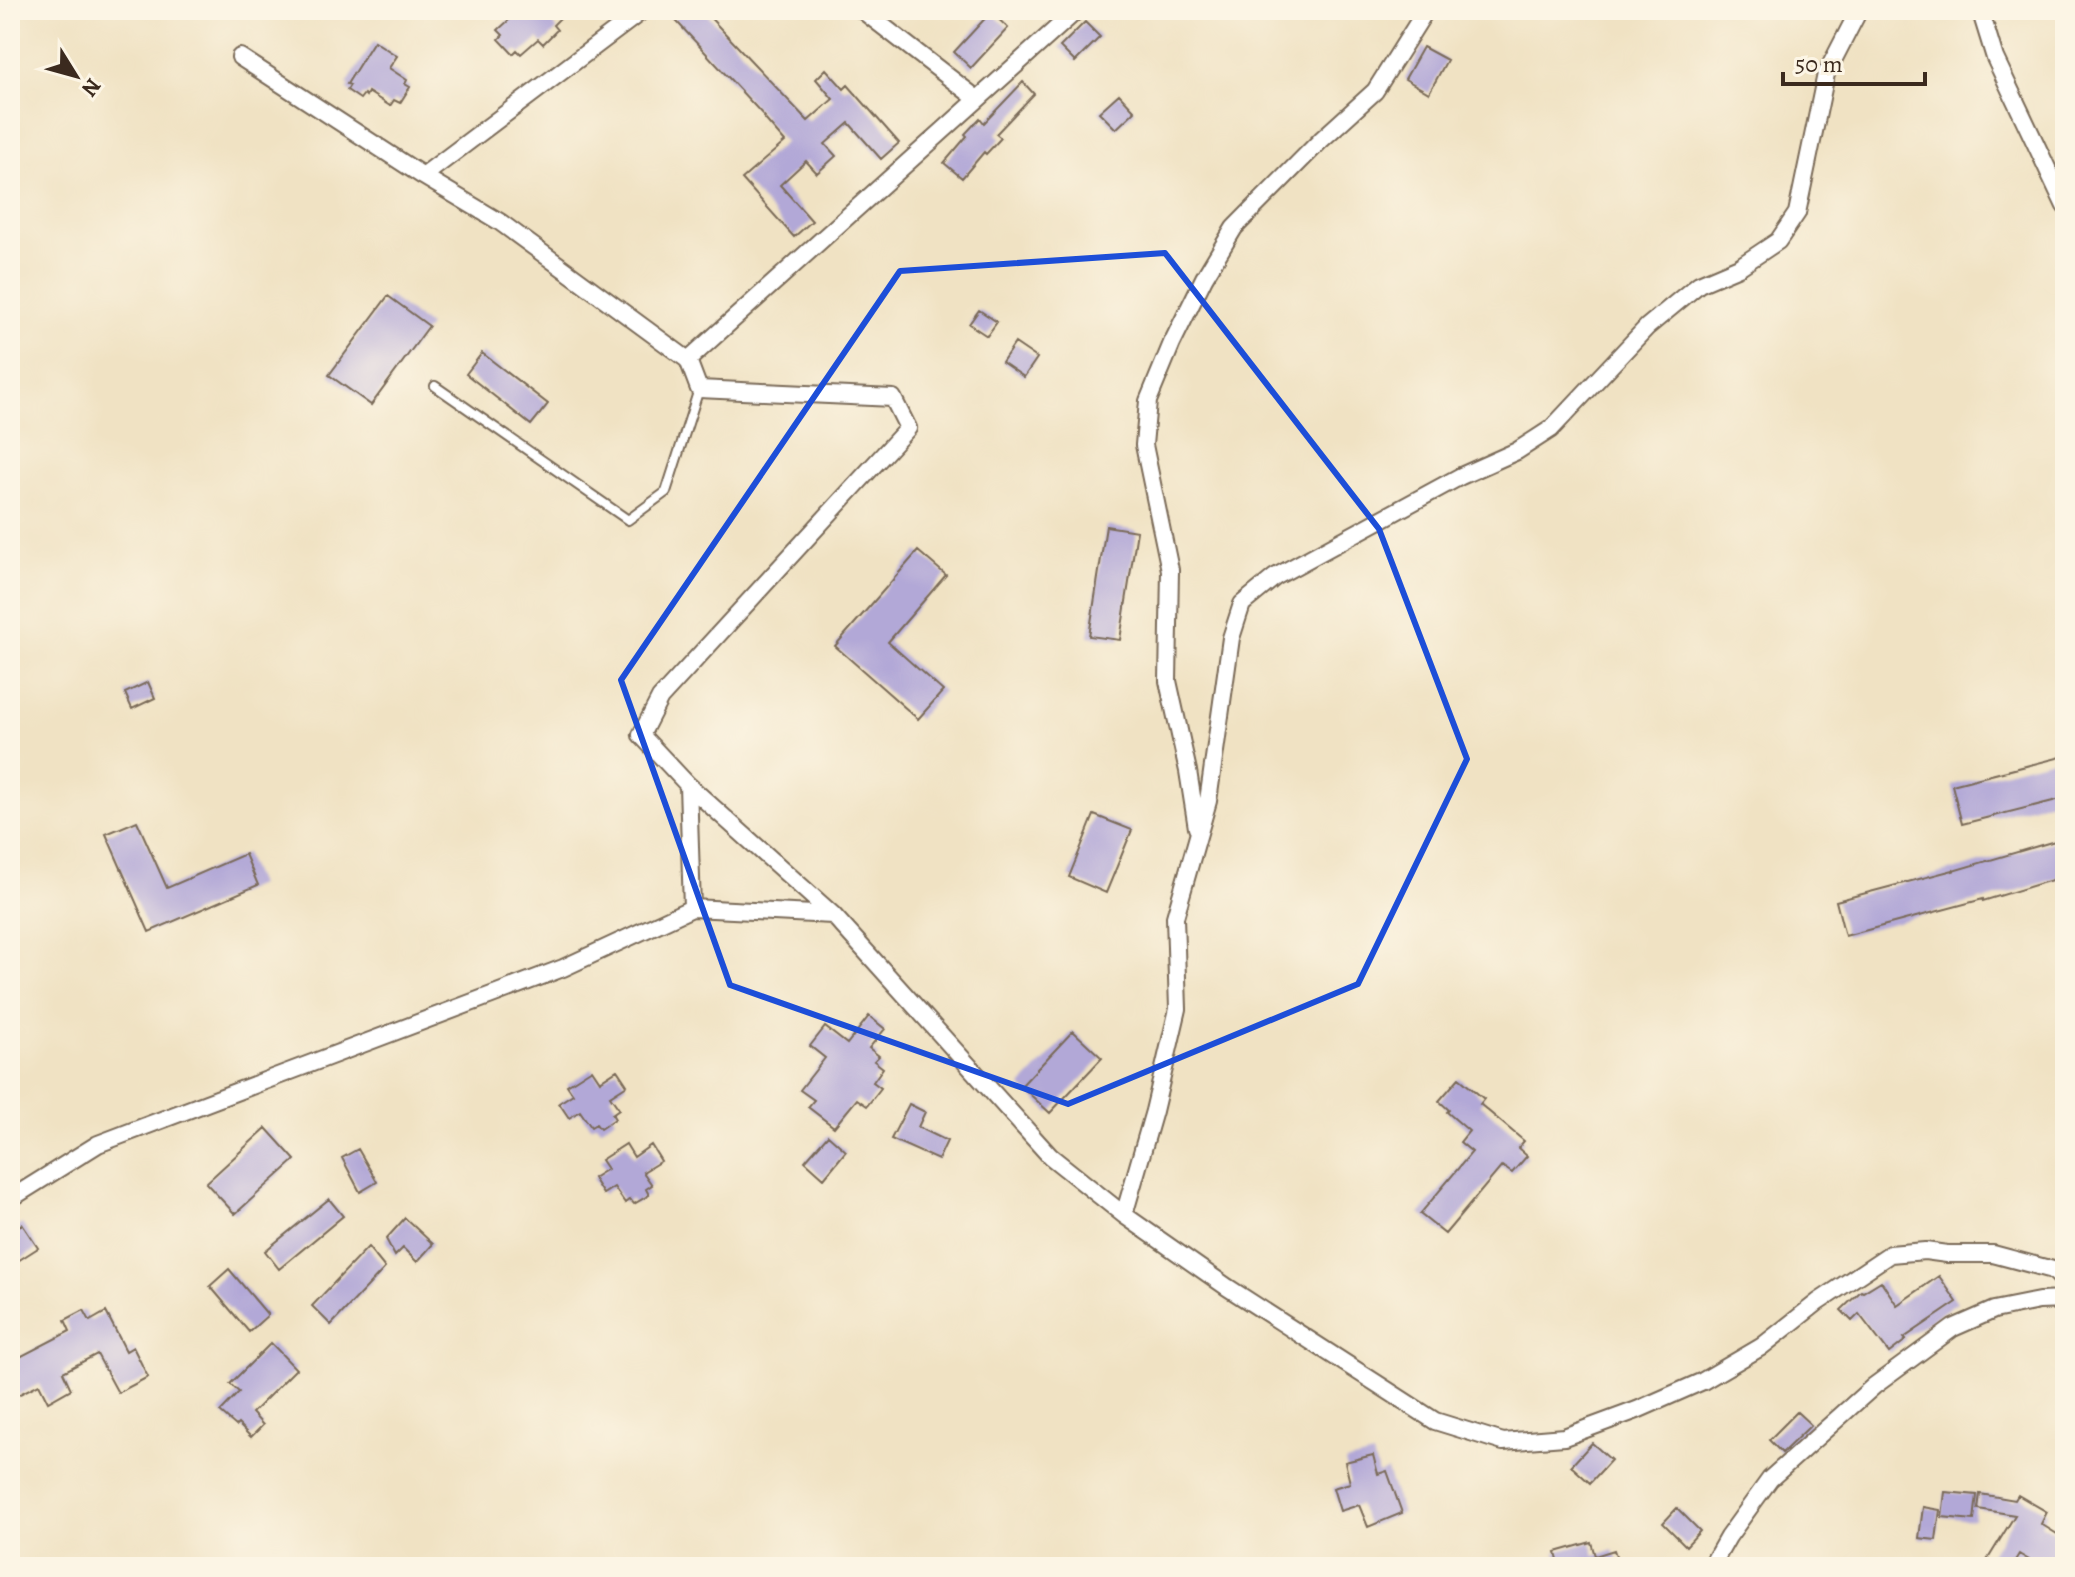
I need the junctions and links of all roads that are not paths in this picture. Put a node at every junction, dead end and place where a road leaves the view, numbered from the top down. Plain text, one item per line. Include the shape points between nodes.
1 (643, 10) edge
2 (862, 10) edge
3 (1077, 10) edge
4 (1426, 10) edge
5 (1859, 10) edge
6 (1984, 10) edge
7 (240, 57) dead end
8 (977, 99) junction
9 (423, 176) junction
10 (2065, 206) edge
11 (688, 360) junction
12 (435, 386) dead end
13 (699, 389) junction
14 (688, 785) junction
15 (1198, 835) junction
16 (692, 908) junction
17 (833, 915) junction
18 (10, 1199) edge
19 (1124, 1215) junction
20 (2065, 1282) edge
21 (2065, 1300) edge
22 (1711, 1567) edge

1 - 9 street
2 - 8 street
3 - 8 street
4 - 15 street via 1375,91 1234,228 1204,278 1148,401 1144,445 1170,570 1168,681
5 - 15 street via 1826,74 1797,213 1778,241 1739,267 1699,284 1647,327 1551,429 1275,577 1242,604 1231,638 1208,801
6 - 10 street via 1995,58
7 - 9 street
8 - 11 street
9 - 11 street via 500,222
11 - 13 street
12 - 13 lane via 628,520 666,492
13 - 14 street via 893,398 908,428 660,698 641,735
14 - 16 street
14 - 17 street
15 - 19 street via 1175,917 1178,1009
16 - 17 street
16 - 18 street via 563,968 98,1144
17 - 19 street via 1050,1156
19 - 20 street via 1435,1421 1503,1442 1564,1437 1703,1381 1761,1347 1890,1254 1993,1254 2053,1270
21 - 22 street via 1994,1310 1953,1328 1874,1386 1770,1479

